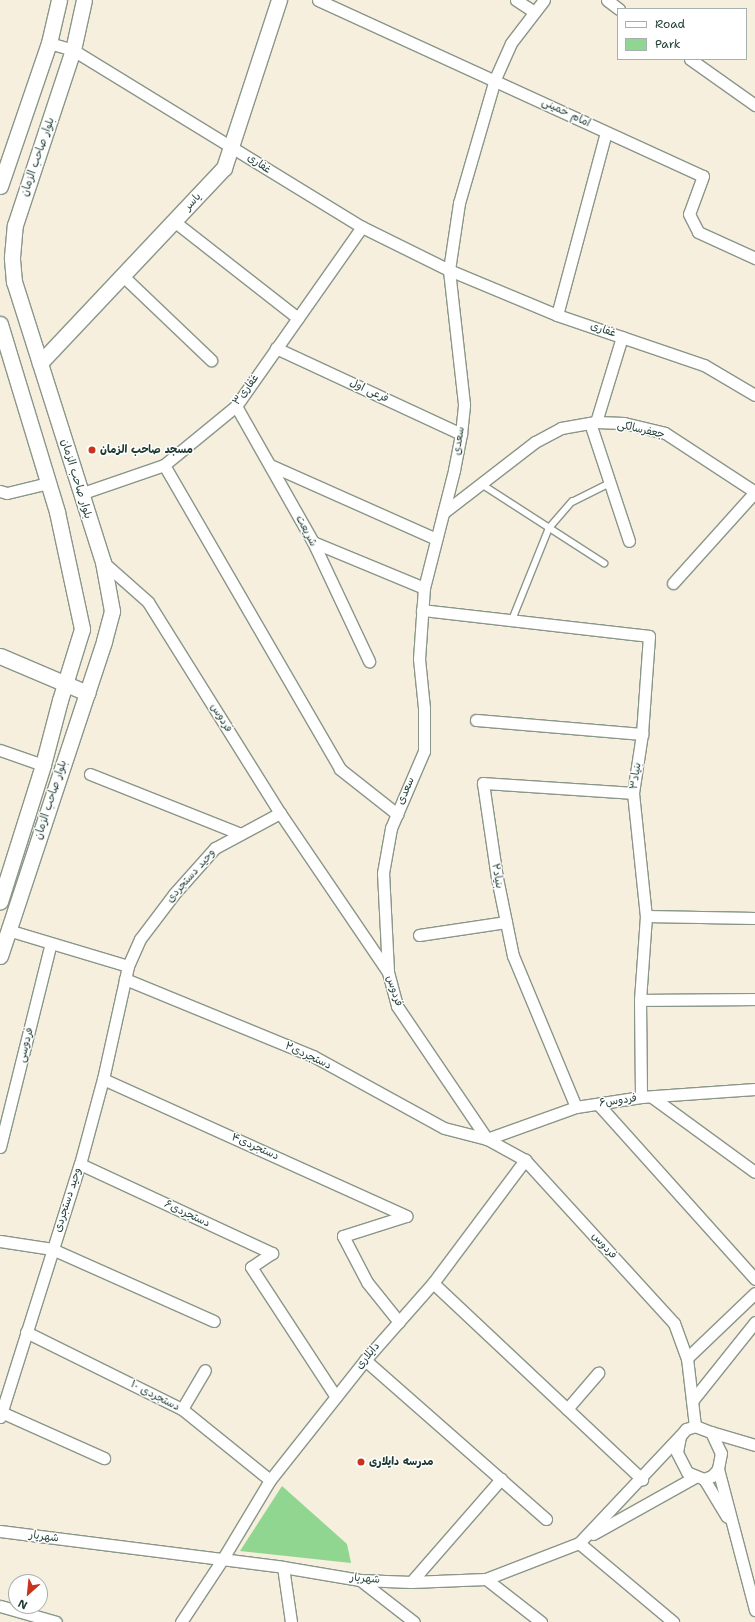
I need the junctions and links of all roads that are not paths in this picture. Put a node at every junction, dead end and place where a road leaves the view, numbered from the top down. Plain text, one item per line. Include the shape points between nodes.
1 (59, 0) edge
2 (84, 0) edge
3 (279, 0) edge
4 (318, 0) edge
5 (516, 0) edge
6 (544, 0) edge
7 (607, 0) edge
8 (619, 8) edge
9 (533, 11) junction
10 (49, 43) junction
11 (73, 50) junction
12 (691, 60) edge
13 (495, 79) junction
14 (755, 105) edge
15 (606, 132) junction
16 (230, 144) junction
17 (0, 186) edge
18 (175, 222) junction
19 (362, 227) junction
20 (755, 258) edge
21 (448, 270) junction
22 (123, 276) junction
23 (557, 315) junction
24 (298, 318) junction
25 (0, 324) edge
26 (622, 337) junction
27 (276, 348) junction
28 (211, 360) dead end
29 (40, 363) junction
30 (755, 395) edge
31 (236, 406) junction
32 (593, 423) junction
33 (461, 434) junction
34 (164, 465) junction
35 (270, 465) junction
36 (48, 483) junction
37 (480, 483) junction
38 (610, 483) junction
39 (0, 491) edge
40 (755, 492) edge
41 (80, 494) junction
42 (443, 513) junction
43 (549, 528) junction
44 (436, 539) junction
45 (629, 541) dead end
46 (313, 542) junction
47 (103, 562) junction
48 (604, 563) dead end
49 (673, 583) dead end
50 (424, 588) junction
51 (422, 610) junction
52 (512, 620) junction
53 (0, 656) edge
54 (368, 662) dead end
55 (65, 685) junction
56 (86, 694) junction
57 (476, 720) dead end
58 (642, 734) junction
59 (0, 750) edge
60 (44, 765) junction
61 (90, 774) dead end
62 (633, 793) junction
63 (280, 813) junction
64 (397, 814) junction
65 (241, 834) junction
66 (0, 901) edge
67 (646, 916) junction
68 (755, 918) edge
69 (506, 922) junction
70 (8, 930) junction
71 (419, 935) dead end
72 (51, 943) junction
73 (0, 956) edge
74 (128, 966) junction
75 (388, 972) junction
76 (125, 979) junction
77 (755, 999) edge
78 (640, 1000) junction
79 (103, 1079) junction
80 (755, 1089) edge
81 (652, 1097) junction
82 (641, 1098) junction
83 (598, 1104) junction
84 (576, 1107) junction
85 (487, 1139) junction
86 (0, 1146) edge
87 (525, 1160) junction
88 (80, 1164) junction
89 (755, 1172) edge
90 (0, 1241) edge
91 (52, 1249) junction
92 (755, 1279) edge
93 (433, 1283) junction
94 (755, 1293) edge
95 (214, 1321) dead end
96 (399, 1322) junction
97 (755, 1322) edge
98 (26, 1332) junction
99 (687, 1358) junction
100 (364, 1360) junction
101 (204, 1370) dead end
102 (598, 1373) dead end
103 (336, 1397) junction
104 (692, 1401) junction
105 (568, 1408) junction
106 (182, 1409) junction
107 (0, 1414) edge
108 (695, 1426) junction
109 (711, 1432) junction
110 (680, 1436) junction
111 (755, 1445) edge
112 (104, 1458) dead end
113 (718, 1469) junction
114 (699, 1478) junction
115 (501, 1479) junction
116 (642, 1479) junction
117 (270, 1480) junction
118 (546, 1519) dead end
119 (734, 1528) junction
120 (0, 1531) edge
121 (579, 1543) junction
122 (222, 1560) junction
123 (283, 1566) junction
124 (486, 1579) junction
125 (360, 1580) junction
126 (411, 1582) junction
127 (0, 1606) edge
128 (755, 1610) edge
129 (56, 1622) edge
130 (181, 1622) edge
131 (291, 1622) edge
132 (414, 1622) edge
133 (541, 1622) edge
134 (674, 1622) edge

1 - 10 main road
2 - 11 main road, بلوار صاحب الزمان
3 - 16 main road, یاسر
4 - 13 street, امام خمینی
5 - 9 street
6 - 9 street
7 - 8 street
9 - 13 street via 511,43
10 - 11 street, غفاری
10 - 17 main road
11 - 16 street, غفاری
11 - 29 main road, بلوار صاحب الزمان via 14,225 14,282
12 - 14 street
13 - 15 street, امام خمینی
13 - 21 street via 459,203
15 - 20 street, امام خمینی via 703,176 690,214 698,232
15 - 23 street
16 - 18 main road, یاسر via 224,168
16 - 19 street, غفاری via 280,178
18 - 22 main road, یاسر
18 - 24 street
19 - 21 street, غفاری
19 - 24 street, غفاری۳
21 - 23 street, غفاری
21 - 33 street, سعدی via 464,404
22 - 28 street
22 - 29 main road, یاسر
23 - 26 street, غفاری
24 - 27 street, غفاری۳
25 - 36 main road, بلوار صاحب الزمان
26 - 30 street, غفاری via 704,365
26 - 32 street
27 - 31 street, غفاری۳
27 - 33 street, فرعی اول
29 - 41 main road, بلوار صاحب الزمان
31 - 34 street, غفاری۳
31 - 35 street, شریعت
32 - 37 street, جعفرسالکی via 561,428 535,442
32 - 38 street
32 - 40 street, جعفرسالکی via 624,423 665,433
33 - 42 street, سعدی
34 - 41 street, غفاری۳
34 - 64 street via 340,769
35 - 44 street
35 - 46 street, شریعت
36 - 39 street via 7,493
36 - 55 main road, بلوار صاحب الزمان via 82,629
37 - 42 street, جعفرسالکی
37 - 43 lane
38 - 43 lane via 572,502
38 - 45 street
40 - 49 street
41 - 47 main road, بلوار صاحب الزمان
42 - 44 street, سعدی
43 - 48 lane
43 - 52 lane
44 - 50 street, سعدی
46 - 50 street
46 - 54 street, شریعت
47 - 56 main road, بلوار صاحب الزمان via 112,611
47 - 63 street, فردوس via 148,602
50 - 51 street, سعدی
51 - 52 street
51 - 64 street, سعدی via 419,659 424,708 424,751
52 - 58 street, بنیاد۳ via 649,636
53 - 55 main road
55 - 56 main road
55 - 60 main road, بلوار صاحب الزمان
56 - 70 main road, بلوار صاحب الزمان
57 - 58 street
58 - 62 street, بنیاد۳
59 - 60 street
60 - 66 main road, بلوار صاحب الزمان
61 - 65 street
62 - 67 street, بنیاد۳
62 - 69 street, بنیاد۲ via 483,783
63 - 65 street, وحید دستجردی
63 - 75 street, فردوس
64 - 75 street, سعدی via 391,828 383,873
65 - 74 street, وحید دستجردی via 215,848 174,894 140,939
67 - 68 street
67 - 78 street, بنیاد۳
69 - 71 street
69 - 84 street, بنیاد۲ via 513,956
70 - 72 street
70 - 73 main road, بلوار صاحب الزمان
72 - 74 street
72 - 86 street, فردوسی
74 - 76 street, وحید دستجردی
75 - 85 street, فردوس via 397,1006
76 - 79 street, وحید دستجردی
76 - 85 street, دستجردی۲ via 313,1056 444,1128
77 - 78 street
78 - 82 street, بنیاد۳
79 - 88 street, وحید دستجردی
79 - 96 street, دستجردی۴ via 406,1216 343,1236 367,1282
80 - 81 street, فردوس۶
81 - 82 street, فردوس۶
81 - 89 street
82 - 83 street, فردوس۶
83 - 84 street, فردوس۶
83 - 92 street
84 - 85 street, فردوس۶
85 - 87 street, فردوس
87 - 93 street, دایلاری
87 - 99 street, فردوس via 674,1323
88 - 91 street, وحید دستجردی
88 - 103 street, دستجردی۶ via 272,1253 251,1267
90 - 91 street
91 - 95 street
91 - 98 street, وحید دستجردی
93 - 96 street, دایلاری
93 - 105 street
94 - 99 street
96 - 100 street, دایلاری
97 - 104 street
98 - 106 street, دستجردی ۱۰
98 - 107 street, وحید دستجردی
99 - 104 street, فردوس
100 - 103 street, دایلاری
100 - 115 street
101 - 106 street
102 - 105 street
103 - 117 street, دایلاری
104 - 108 street, فردوس
105 - 116 street
106 - 117 street, دستجردی ۱۰
107 - 112 street
108 - 109 street
108 - 110 street
109 - 111 street
109 - 113 street via 721,1453
110 - 114 street via 677,1444 679,1460 687,1472
110 - 116 street, شهریار
113 - 114 street via 712,1476
113 - 119 street
114 - 119 street
114 - 121 street
115 - 118 street
115 - 126 street
116 - 121 street, شهریار
117 - 122 street, دایلاری
119 - 128 street
120 - 122 street, شهریار
121 - 124 street, شهریار
121 - 134 street
122 - 123 street, شهریار
122 - 130 street, دایلاری
123 - 125 street, شهریار
123 - 131 street
124 - 126 street, شهریار
124 - 133 street
125 - 126 street, شهریار
125 - 132 street
127 - 129 street

